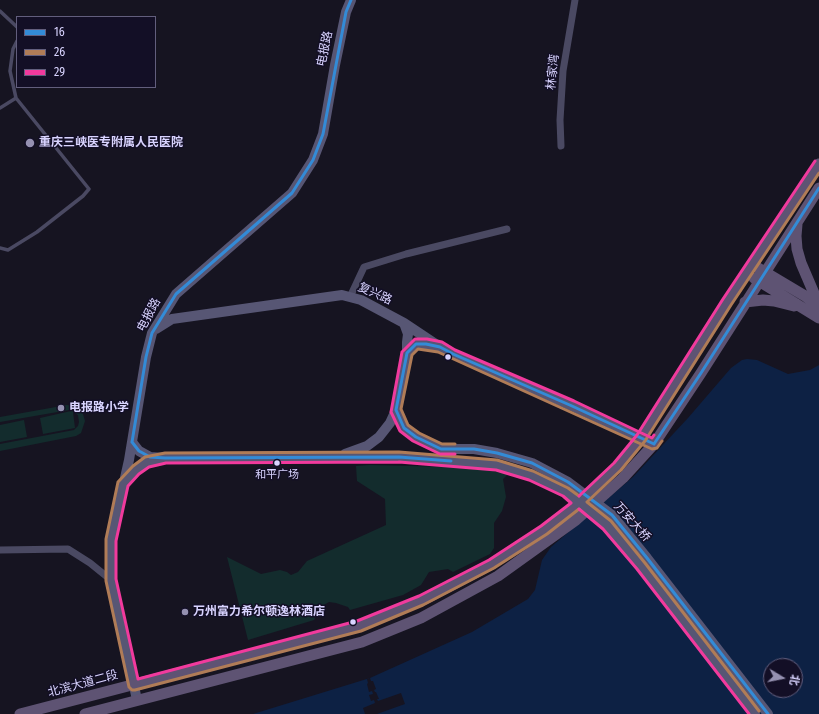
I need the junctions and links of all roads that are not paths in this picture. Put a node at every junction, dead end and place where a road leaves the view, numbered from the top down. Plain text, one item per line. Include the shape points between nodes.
1 (350, 0) edge
2 (575, 0) edge
3 (0, 11) edge
4 (16, 26) edge
5 (16, 43) edge
6 (16, 98) junction
7 (0, 108) edge
8 (561, 146) dead end
9 (819, 164) edge
10 (819, 188) edge
11 (797, 222) junction
12 (507, 230) dead end
13 (0, 248) edge
14 (749, 269) junction
15 (762, 277) junction
16 (174, 297) junction
17 (350, 297) junction
18 (745, 302) junction
19 (817, 310) edge
20 (190, 316) junction
21 (404, 323) junction
22 (152, 333) junction
23 (440, 347) junction
24 (407, 353) junction
25 (396, 410) junction
26 (641, 438) junction
27 (132, 442) junction
28 (654, 444) junction
29 (340, 456) junction
30 (166, 458) junction
31 (123, 484) junction
32 (0, 550) edge
33 (111, 580) junction
34 (134, 684) junction
35 (137, 700) junction
36 (20, 714) edge
37 (85, 714) edge
38 (755, 714) edge
39 (768, 714) edge

1 - 16 main road, 电报路 via 334,65 323,134 313,160 292,193
2 - 8 street, 林家湾 via 564,71 560,120
3 - 4 lane
5 - 6 lane via 10,71
6 - 7 lane
6 - 13 lane via 88,189 83,196 37,232 8,250
9 - 14 main road
10 - 11 main road
11 - 15 main road
11 - 19 main road via 797,249
12 - 17 street via 406,254 364,267
14 - 15 main road
14 - 26 main road, 北滨大道二段
15 - 18 main road
15 - 19 main road
16 - 20 main road via 174,311 178,315
16 - 22 main road, 电报路
17 - 20 main road, 复兴路 via 342,295
17 - 21 main road, 复兴路 via 361,300
18 - 19 main road via 774,301
18 - 28 main road
20 - 22 main road, 复兴路 via 172,319
21 - 23 main road, 复兴路
21 - 24 main road via 408,334
22 - 27 main road, 电报路
23 - 24 main road via 416,344
23 - 26 main road, 复兴路
24 - 25 main road
25 - 29 main road via 390,423 378,437 366,446
25 - 39 main road, 万安大桥, bridge via 404,428 416,437 441,449 497,453 532,463 568,482 612,515
26 - 28 main road, 复兴路
26 - 34 main road, 北滨大道二段, bridge via 618,466 571,510 492,564 421,601 359,626
27 - 30 main road via 139,451 150,457
27 - 31 main road, 电报路
28 - 35 main road, bridge via 623,478 576,520 498,576 421,618 362,642
29 - 30 main road, 万安大桥
29 - 38 main road, 万安大桥, bridge via 399,457 497,465 531,475 566,492 607,524
30 - 31 main road via 147,462
31 - 33 main road, 电报路 via 111,540
32 - 33 street via 68,549
33 - 34 main road, 电报路
34 - 35 main road, 电报路
34 - 36 main road, 北滨大道二段
35 - 37 main road

